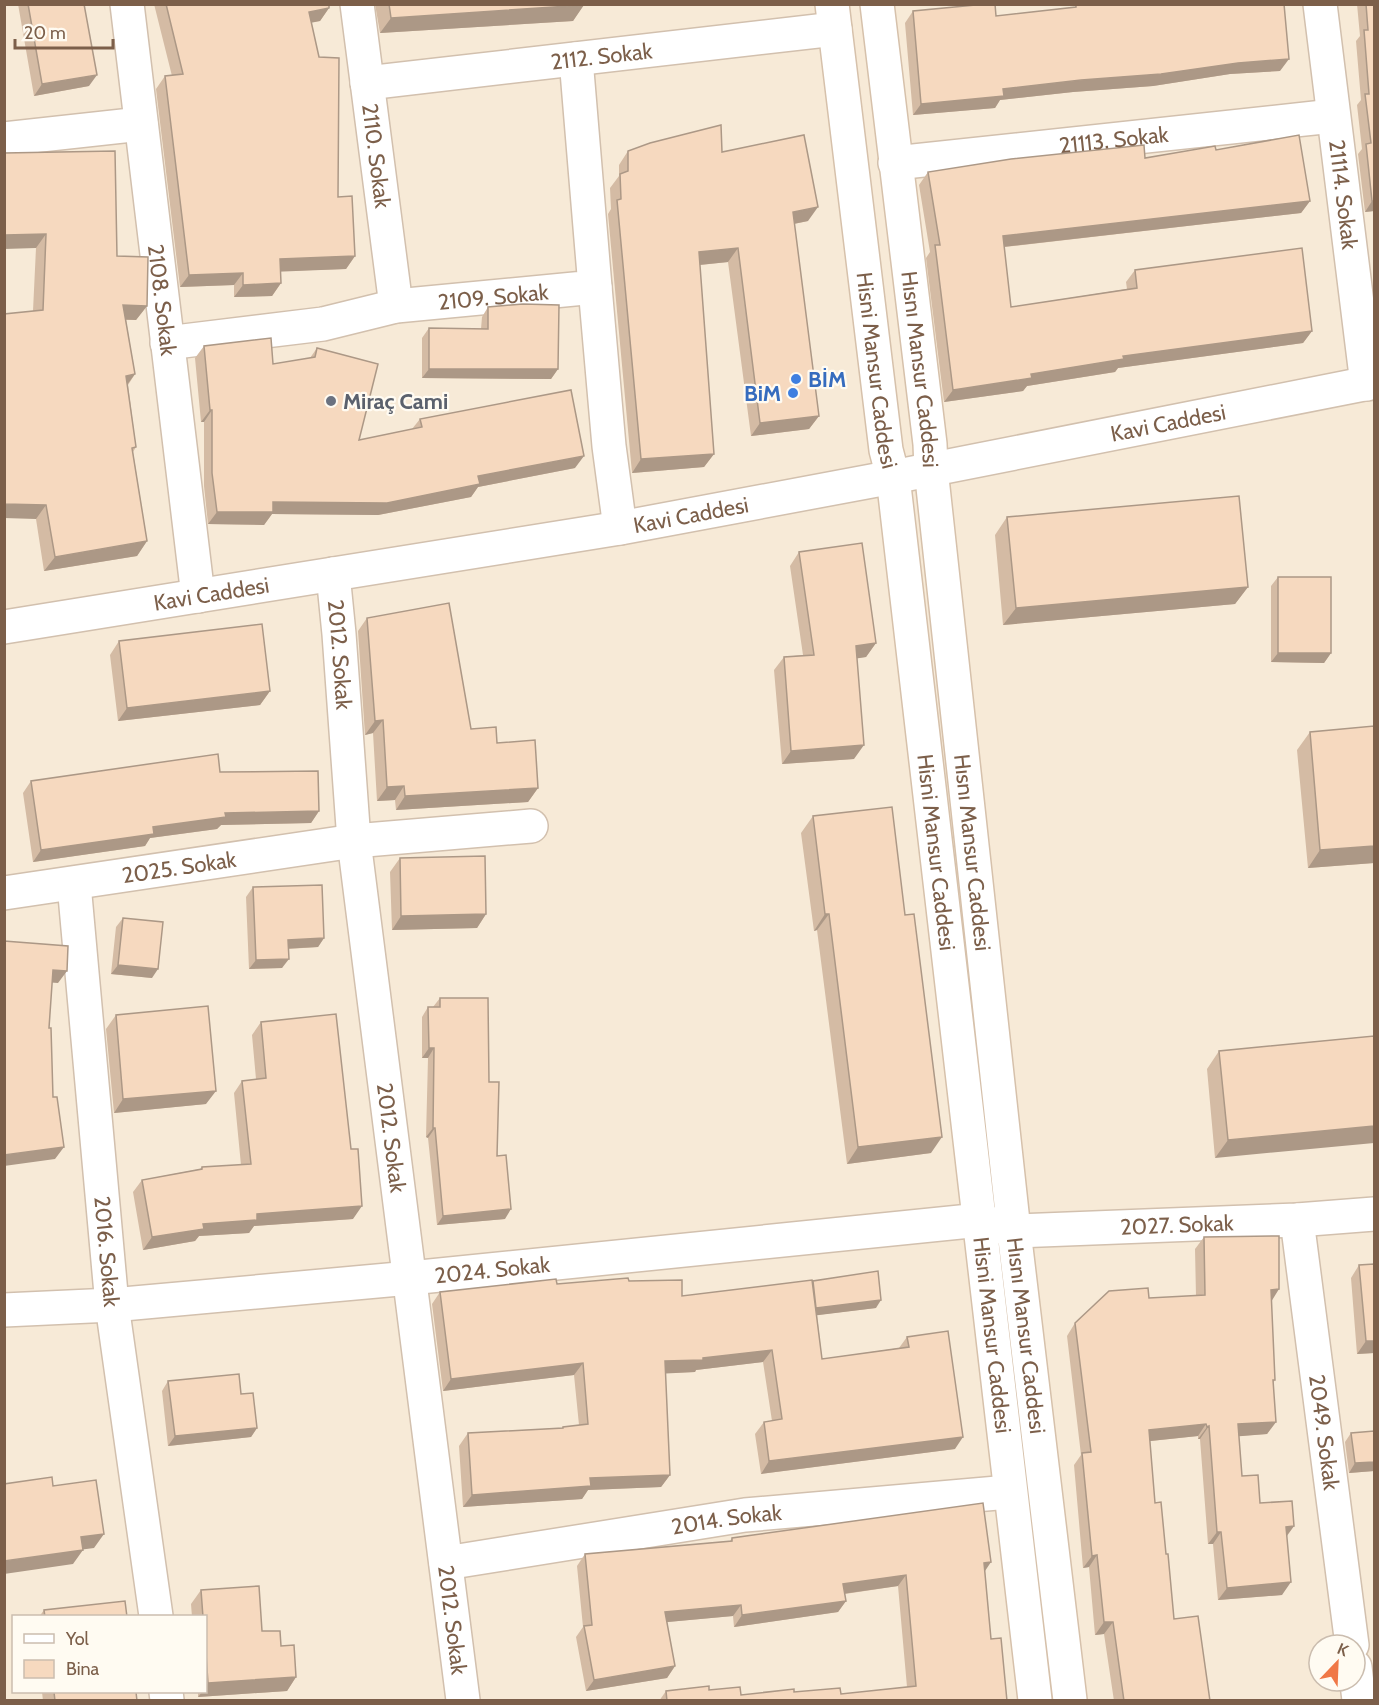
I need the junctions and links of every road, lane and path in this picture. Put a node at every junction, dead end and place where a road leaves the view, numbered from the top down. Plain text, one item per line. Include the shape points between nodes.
1 (127, 4) edge
2 (357, 4) edge
3 (877, 4) edge
4 (1320, 4) edge
5 (834, 17) edge
6 (576, 59) junction
7 (367, 83) junction
8 (1333, 116) junction
9 (141, 124) junction
10 (4, 139) edge
11 (896, 164) junction
12 (595, 287) junction
13 (396, 306) junction
14 (167, 343) junction
15 (1371, 383) edge
16 (931, 470) junction
17 (893, 477) junction
18 (620, 528) junction
19 (333, 574) junction
20 (198, 596) junction
21 (4, 627) edge
22 (531, 826) dead end
23 (354, 841) junction
24 (74, 884) junction
25 (4, 893) edge
26 (1374, 1214) edge
27 (980, 1220) junction
28 (1297, 1220) junction
29 (1014, 1231) junction
30 (410, 1278) junction
31 (112, 1305) junction
32 (4, 1311) edge
33 (1009, 1491) junction
34 (446, 1563) junction
35 (156, 1615) edge
36 (1350, 1633) edge
37 (463, 1701) edge
38 (1035, 1701) edge
39 (1070, 1701) edge

1 - 9 street, 2108. Sokak
2 - 7 street, 2110. Sokak
3 - 11 street, Hısnı Mansur Caddesi
4 - 8 street, 21114. Sokak
5 - 6 street, 2112. Sokak
5 - 17 street, Hisni Mansur Caddesi via 886,450
6 - 7 street, 2112. Sokak
6 - 12 street
7 - 13 street, 2110. Sokak
8 - 11 street, 21113. Sokak
8 - 15 street, 21114. Sokak
9 - 10 street
9 - 14 street, 2108. Sokak
11 - 16 street, Hısnı Mansur Caddesi
12 - 13 street, 2109. Sokak
12 - 18 street
13 - 14 street, 2109. Sokak via 323,324
14 - 20 street, 2108. Sokak
15 - 16 street, Kavi Caddesi
16 - 17 street, Kavi Caddesi
16 - 29 street, Hısnı Mansur Caddesi
17 - 18 street, Kavi Caddesi
17 - 27 street, Hisni Mansur Caddesi
18 - 19 street, Kavi Caddesi
19 - 20 street, Kavi Caddesi
19 - 23 street, 2012. Sokak
20 - 21 street, Kavi Caddesi
22 - 23 street, 2025. Sokak
23 - 24 street, 2025. Sokak
23 - 30 street, 2012. Sokak
24 - 25 street, 2025. Sokak
24 - 31 street, 2016. Sokak
26 - 28 street, 2027. Sokak
27 - 29 street, 2027. Sokak
27 - 30 street, 2024. Sokak
27 - 33 street, Hisni Mansur Caddesi
28 - 29 street, 2027. Sokak
28 - 36 street, 2049. Sokak
29 - 39 street, Hısnı Mansur Caddesi
30 - 31 street, 2024. Sokak
30 - 34 street, 2012. Sokak
31 - 32 street, 2024. Sokak
31 - 35 street, 2016. Sokak
33 - 34 street, 2014. Sokak via 746,1515
33 - 38 street, Hisni Mansur Caddesi
34 - 37 street, 2012. Sokak

